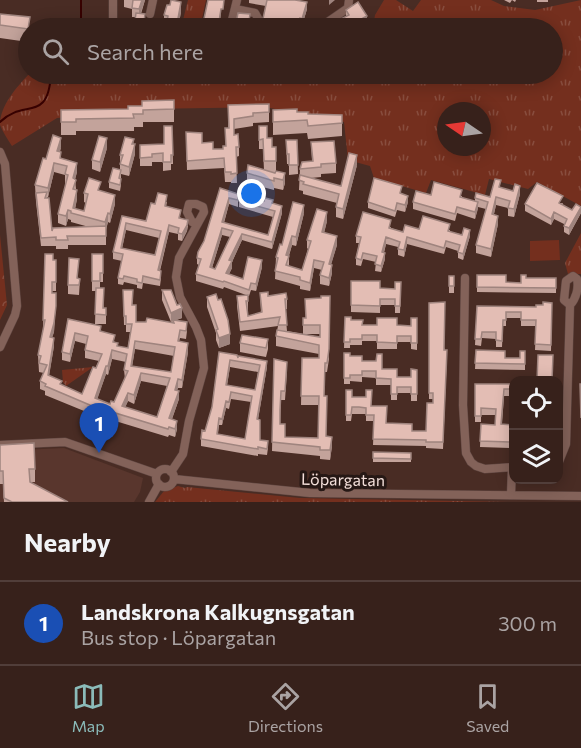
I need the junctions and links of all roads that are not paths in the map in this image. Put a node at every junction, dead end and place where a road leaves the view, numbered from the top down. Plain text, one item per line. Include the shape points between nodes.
1 (112, 0) edge
2 (153, 0) edge
3 (237, 0) edge
4 (349, 0) edge
5 (235, 9) junction
6 (150, 14) dead end
7 (113, 18) edge
8 (233, 18) edge
9 (258, 18) edge
10 (334, 18) edge
11 (0, 152) edge
12 (197, 223) dead end
13 (465, 278) dead end
14 (570, 305) dead end
15 (0, 347) edge
16 (0, 445) edge
17 (563, 457) edge
18 (509, 467) edge
19 (157, 474) junction
20 (172, 475) junction
21 (159, 484) junction
22 (512, 484) edge
23 (512, 495) junction
24 (581, 496) edge
25 (149, 502) edge

1 - 7 street
2 - 6 street
3 - 5 street
4 - 10 street via 348,9
5 - 8 street
5 - 9 street via 255,13
11 - 15 street via 5,164 17,306
12 - 20 street via 179,258 176,277 180,297 201,340 204,368 183,454
13 - 18 street via 466,453 471,462 485,469
14 - 17 street
16 - 19 street via 65,442
19 - 20 street via 164,469
19 - 21 street
20 - 21 street via 169,486
20 - 23 street, Löpargatan via 267,489 329,493
21 - 25 street
22 - 23 street
23 - 24 street, Löpargatan

